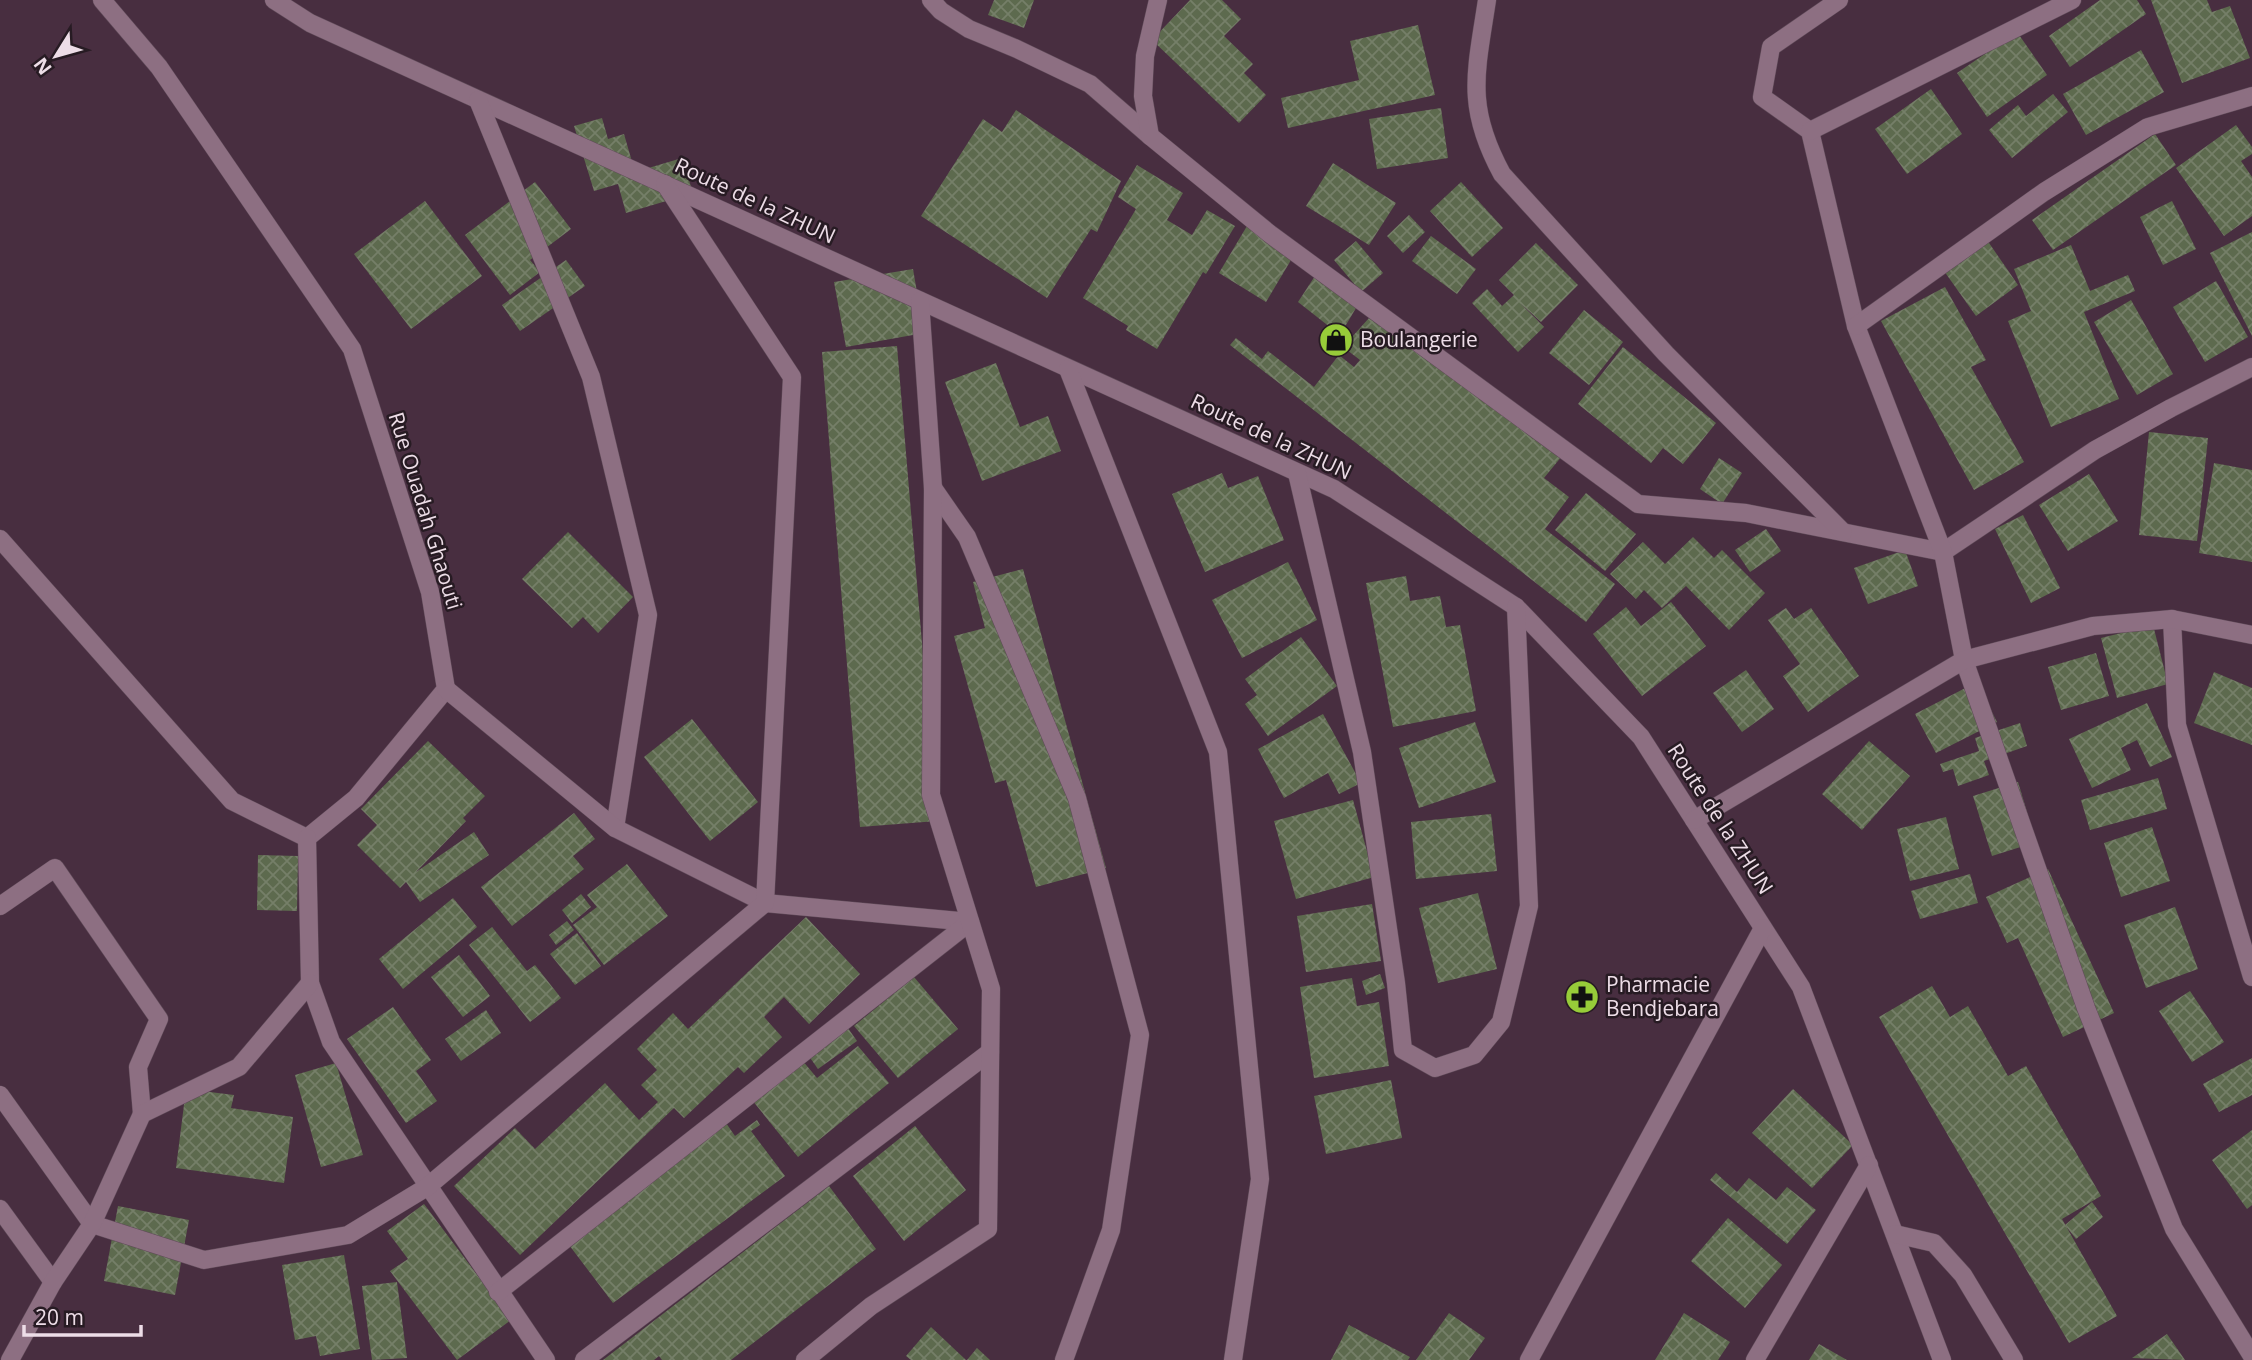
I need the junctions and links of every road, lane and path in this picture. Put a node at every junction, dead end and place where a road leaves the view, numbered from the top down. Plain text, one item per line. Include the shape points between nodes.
1 (103, 0) edge
2 (274, 0) edge
3 (931, 0) edge
4 (1158, 0) edge
5 (1487, 0) edge
6 (1839, 0) edge
7 (2071, 0) edge
8 (2252, 96) edge
9 (478, 100) junction
10 (1810, 131) junction
11 (1150, 136) junction
12 (664, 184) junction
13 (920, 301) junction
14 (1856, 326) junction
15 (2252, 367) edge
16 (1069, 369) junction
17 (1297, 473) junction
18 (933, 488) junction
19 (1843, 532) junction
20 (0, 539) edge
21 (1943, 552) junction
22 (1516, 607) junction
23 (2172, 619) junction
24 (2252, 635) edge
25 (1964, 660) junction
26 (446, 690) junction
27 (1694, 820) junction
28 (615, 828) junction
29 (307, 838) junction
30 (765, 903) junction
31 (0, 906) edge
32 (970, 922) junction
33 (1763, 928) junction
34 (2252, 977) edge
35 (310, 983) junction
36 (990, 1052) junction
37 (0, 1095) edge
38 (142, 1114) junction
39 (1869, 1166) junction
40 (427, 1187) junction
41 (0, 1209) edge
42 (92, 1224) junction
43 (1895, 1234) junction
44 (52, 1282) junction
45 (498, 1292) junction
46 (2252, 1356) edge
47 (10, 1360) edge
48 (546, 1360) edge
49 (584, 1360) edge
50 (804, 1360) edge
51 (1064, 1360) edge
52 (1233, 1360) edge
53 (1529, 1360) edge
54 (1755, 1360) edge
55 (1942, 1360) edge
56 (2014, 1360) edge

1 - 26 street, Rue Ouadah Ghaouti via 159,67 352,349 430,592
2 - 9 street, Route de la ZHUN via 310,23
3 - 11 street via 969,29 1090,85
4 - 11 street via 1145,55 1143,96
5 - 19 street via 1475,91 1478,120 1502,174 1666,355
6 - 10 street via 1771,47 1762,97
7 - 10 street
8 - 14 street via 2148,127 2044,192
9 - 12 street, Route de la ZHUN
9 - 28 street via 591,377 648,615
10 - 14 street
11 - 19 street via 1270,234 1638,504 1746,513
12 - 13 street, Route de la ZHUN
12 - 30 street via 792,377
13 - 16 street, Route de la ZHUN
13 - 18 street
14 - 21 street
15 - 21 street via 2095,450
16 - 17 street, Route de la ZHUN
16 - 52 street via 1218,752 1260,1179
17 - 22 street, Route de la ZHUN via 1334,489
17 - 22 street via 1362,752 1403,1049 1435,1068 1474,1055 1501,1022 1529,906
18 - 32 street via 932,795
18 - 51 street via 967,537 1077,798 1140,1035 1111,1230
19 - 21 street
20 - 29 street via 232,801
21 - 25 street
22 - 27 street, Route de la ZHUN via 1641,737
23 - 24 street
23 - 25 street via 2093,626
23 - 34 street via 2177,724
25 - 27 street
25 - 46 street via 2086,1008 2174,1230
26 - 28 street
26 - 29 street via 356,799
27 - 33 street, Route de la ZHUN
28 - 30 street
29 - 35 street
30 - 32 street
30 - 40 street
31 - 38 street via 55,868 159,1019 138,1067
32 - 36 street via 991,989
32 - 45 street
33 - 39 street, Route de la ZHUN via 1801,987
33 - 53 street
35 - 38 street via 239,1067
35 - 40 street via 331,1042
36 - 49 street
36 - 50 street via 988,1229 871,1306
37 - 42 street
38 - 42 street
39 - 43 street, Route de la ZHUN
39 - 54 street
40 - 42 street via 348,1235 204,1260
40 - 45 street
41 - 44 street
42 - 44 street
43 - 55 street, Route de la ZHUN
43 - 56 street via 1934,1243 1963,1275
44 - 47 street
45 - 48 street

